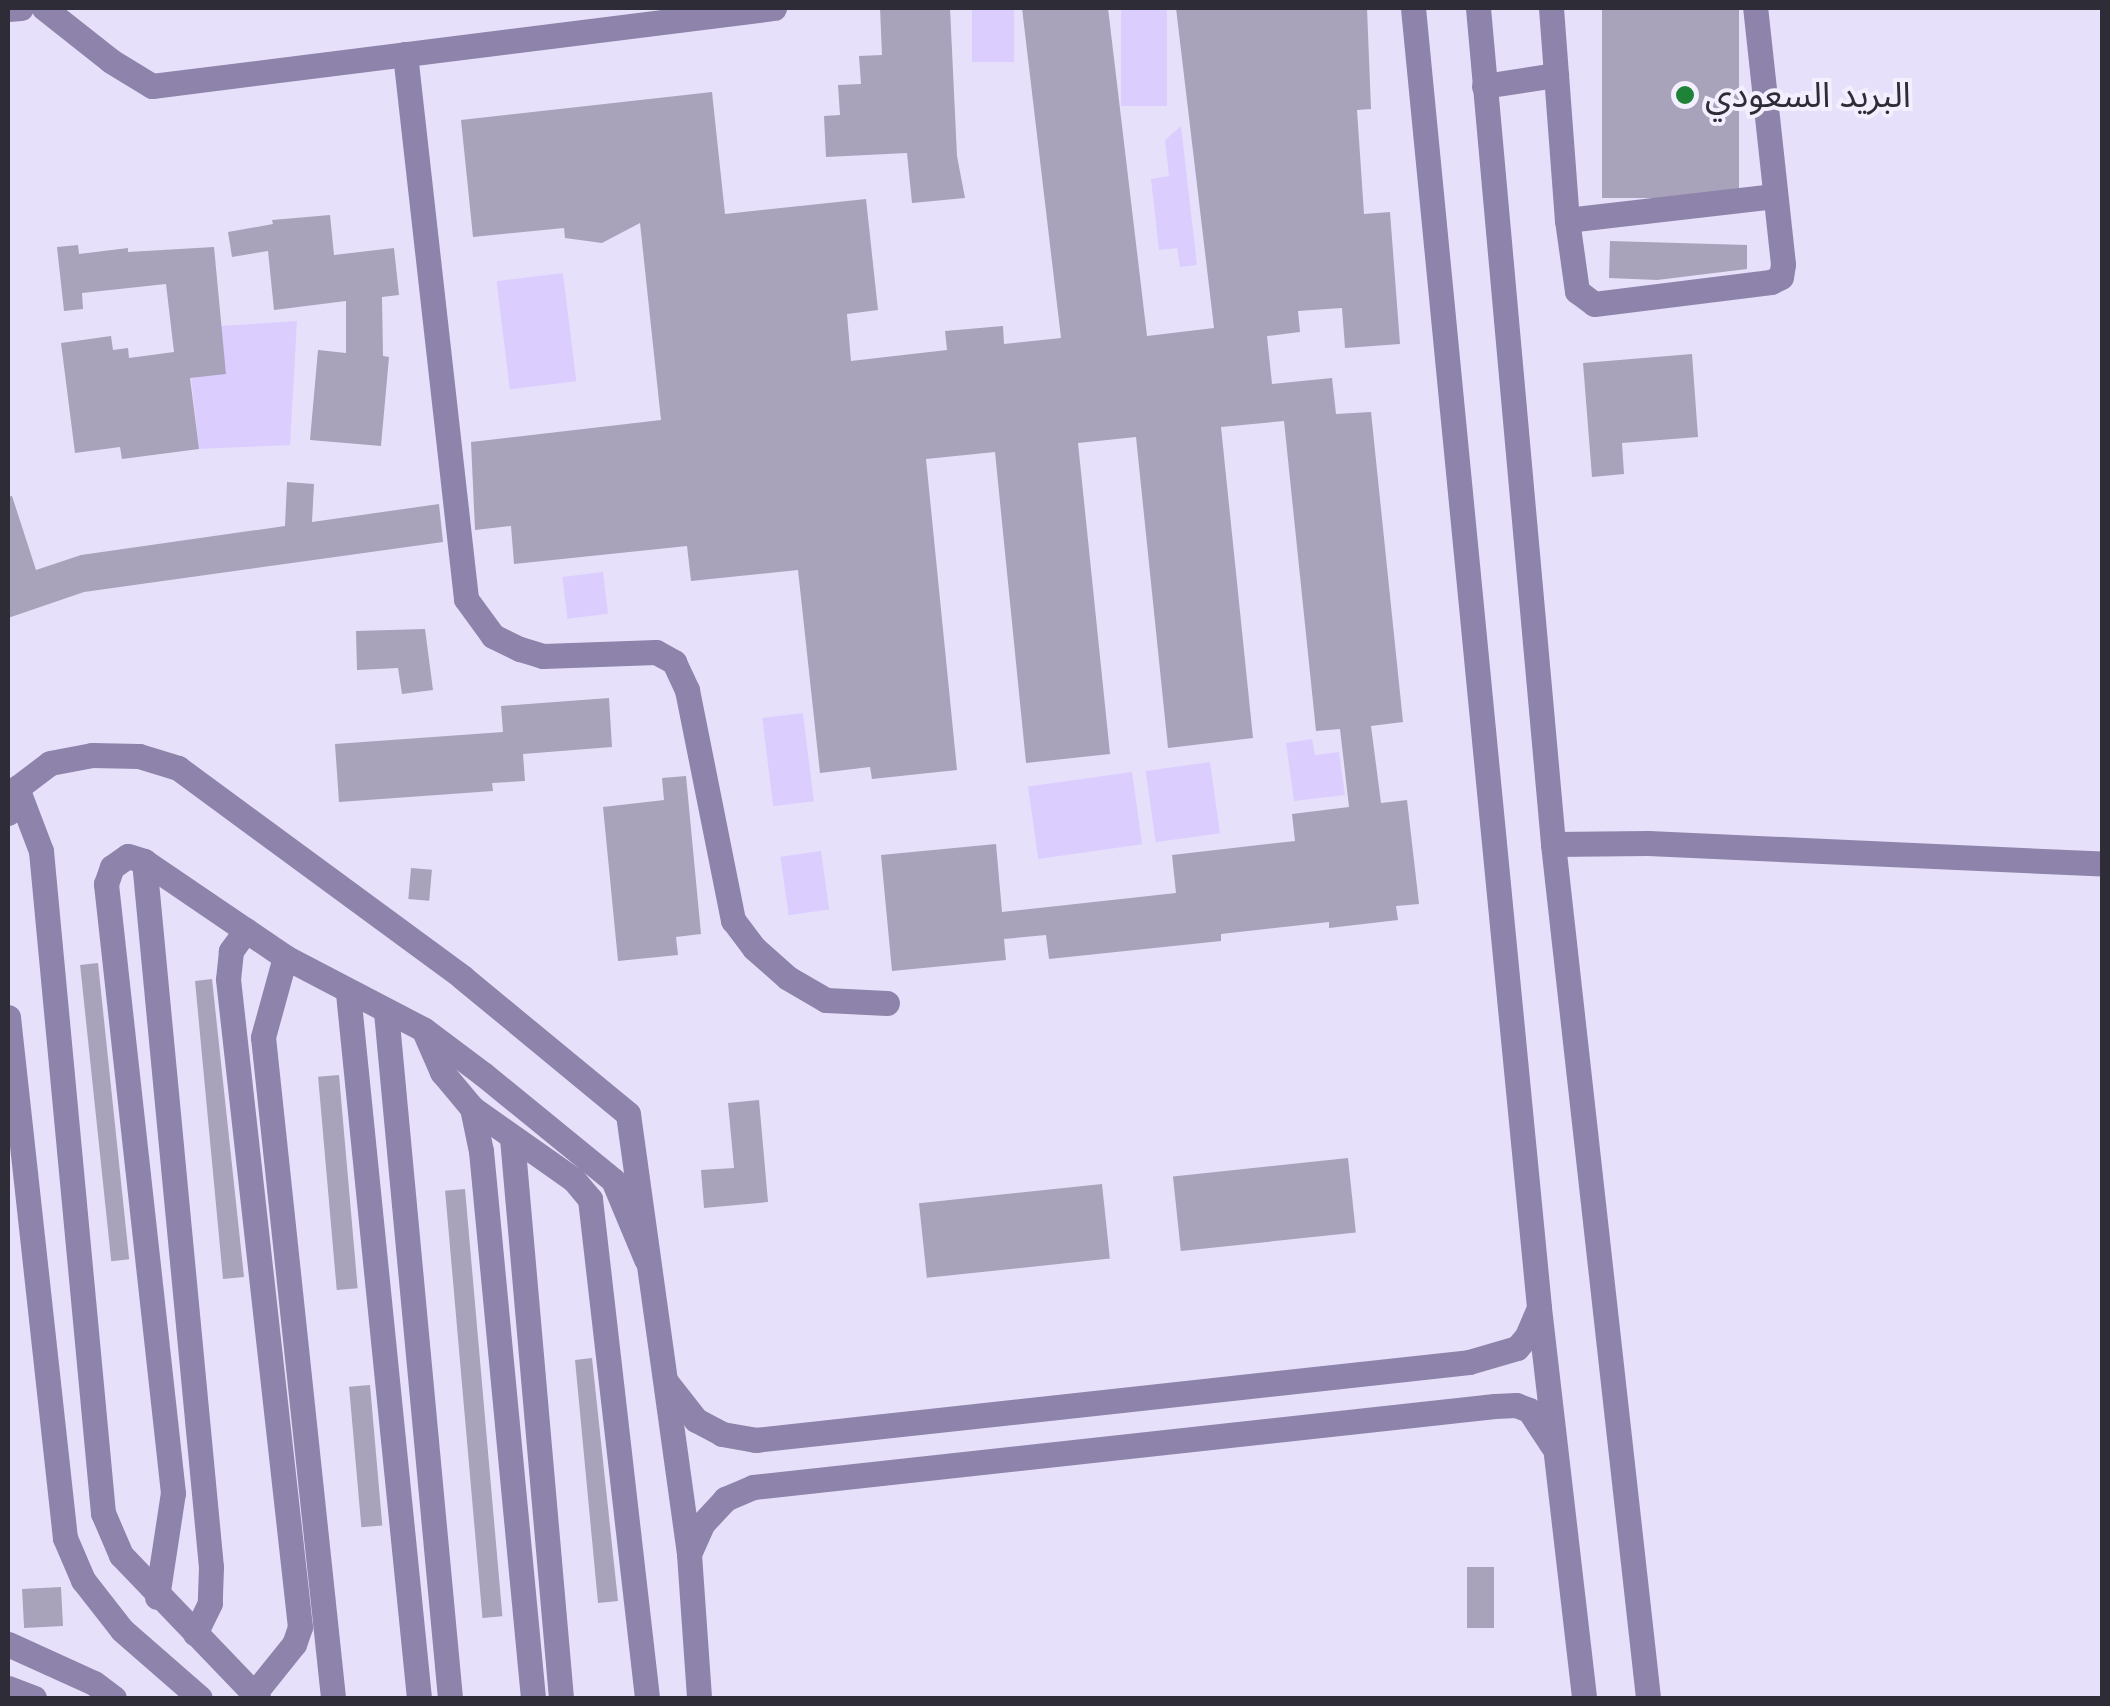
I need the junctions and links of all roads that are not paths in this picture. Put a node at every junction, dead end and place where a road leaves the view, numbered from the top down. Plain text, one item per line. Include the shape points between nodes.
1 (21, 8) edge
2 (44, 8) edge
3 (774, 8) edge
4 (1413, 8) edge
5 (1478, 8) edge
6 (1551, 8) edge
7 (1756, 8) edge
8 (8, 9) edge
9 (405, 54) junction
10 (1556, 75) junction
11 (1484, 86) junction
12 (1775, 196) junction
13 (1566, 220) junction
14 (17, 788) junction
15 (8, 813) edge
16 (1553, 844) junction
17 (144, 861) junction
18 (2102, 864) edge
19 (246, 930) junction
20 (284, 958) junction
21 (348, 992) junction
22 (887, 1002) dead end
23 (386, 1012) junction
24 (8, 1017) edge
25 (423, 1029) junction
26 (472, 1108) junction
27 (512, 1138) junction
28 (646, 1259) junction
29 (1539, 1308) junction
30 (665, 1380) junction
31 (1556, 1452) junction
32 (689, 1554) junction
33 (157, 1597) junction
34 (195, 1634) junction
35 (8, 1644) edge
36 (256, 1696) edge
37 (114, 1698) edge
38 (200, 1698) edge
39 (333, 1698) edge
40 (419, 1698) edge
41 (450, 1698) edge
42 (534, 1698) edge
43 (561, 1698) edge
44 (646, 1698) edge
45 (699, 1698) edge
46 (1584, 1698) edge
47 (1648, 1698) edge

1 - 8 street
2 - 9 street via 152,86
3 - 9 street
4 - 29 street
5 - 11 street
6 - 10 street
7 - 12 street
9 - 22 street via 466,600 492,636 543,656 656,652 674,662 687,690 734,920 788,978 826,1000
10 - 11 street
10 - 13 street
11 - 16 street
12 - 13 street
12 - 13 street via 1781,277 1594,304 1577,291
14 - 15 street
14 - 28 street via 50,763 92,755 139,756 178,768 462,977 628,1114
14 - 33 street via 41,850 103,1513 121,1555
16 - 18 street
16 - 47 street
17 - 19 street
17 - 33 street via 128,856 112,867 106,884 172,1493
17 - 34 street via 211,1567 210,1603
19 - 20 street
19 - 36 street via 231,951 228,979 300,1627
20 - 21 street
20 - 39 street via 263,1037
21 - 23 street
21 - 40 street
23 - 25 street
23 - 41 street
24 - 38 street via 65,1538 83,1580 122,1630
25 - 26 street via 442,1072
25 - 28 street via 613,1180
26 - 27 street
26 - 42 street
27 - 43 street
27 - 44 street via 574,1180 590,1199
28 - 30 street
29 - 30 street via 1517,1348 1469,1362 755,1440 696,1420
29 - 31 street
30 - 32 street
31 - 32 street via 1529,1410 1516,1405 753,1487 725,1499 702,1523
31 - 46 street
32 - 45 street
33 - 34 street
34 - 36 street
35 - 37 street

